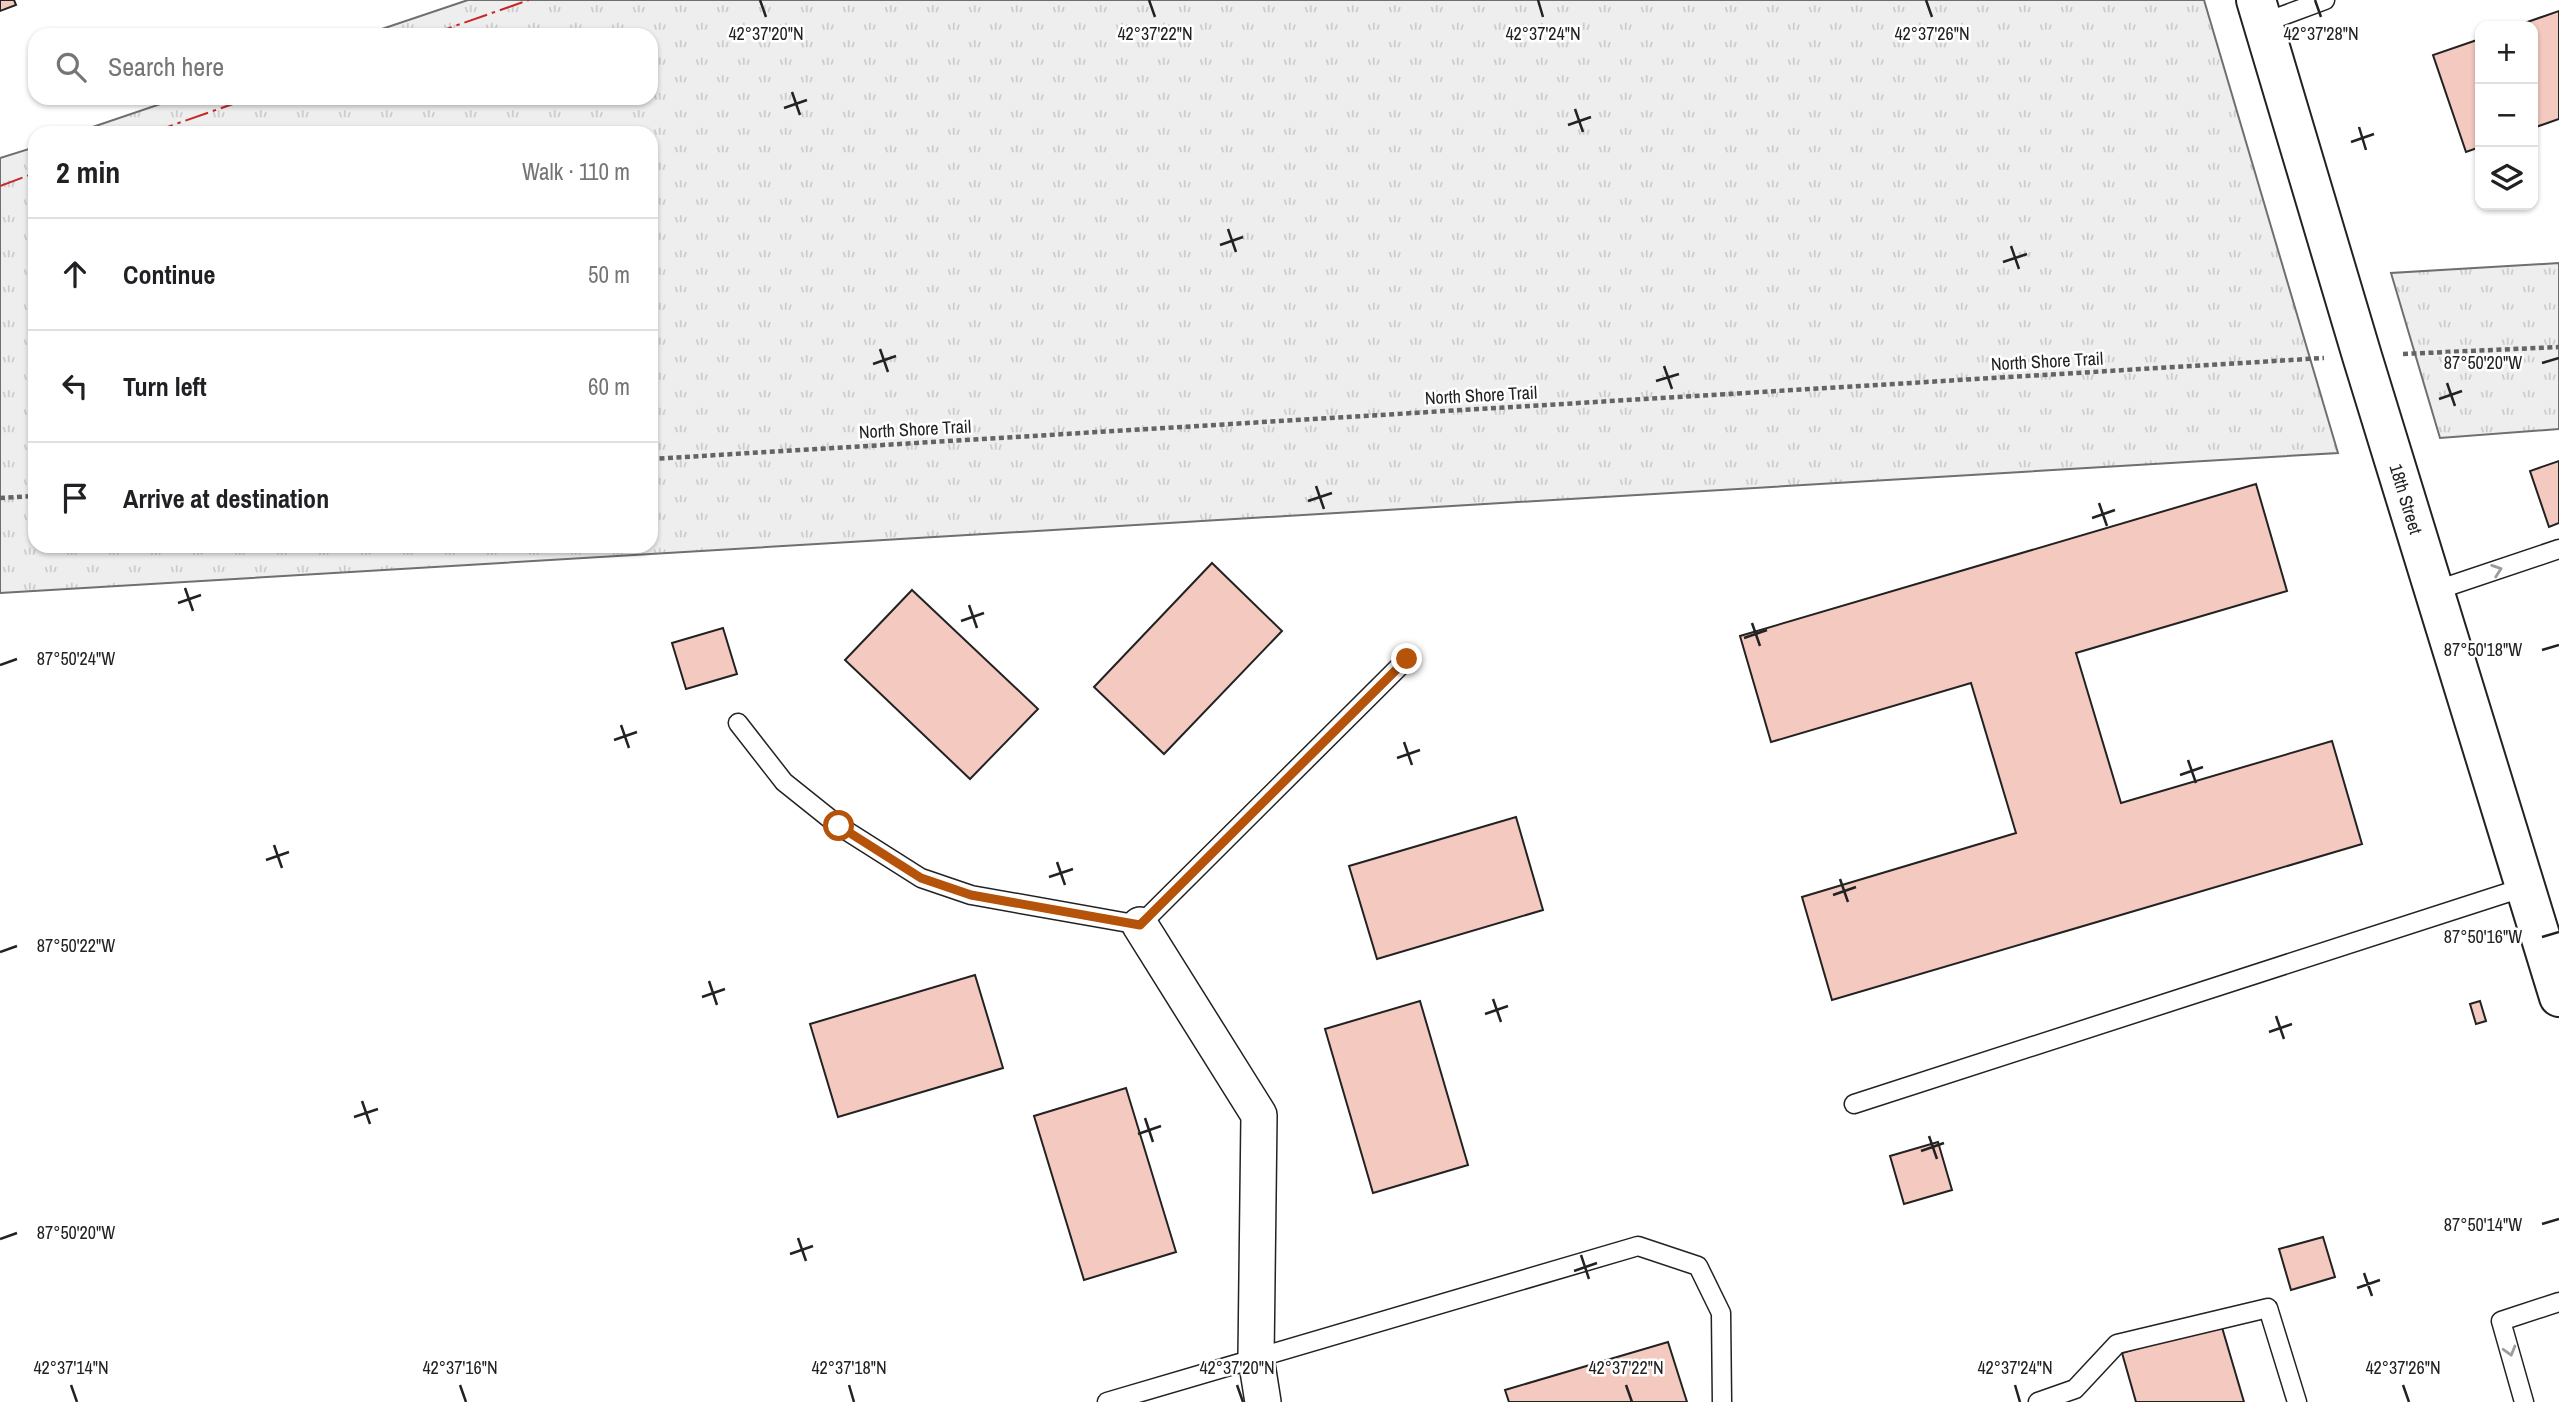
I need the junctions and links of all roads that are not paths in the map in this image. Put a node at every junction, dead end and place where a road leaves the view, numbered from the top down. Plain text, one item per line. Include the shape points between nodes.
1 (2325, 0) edge
2 (2260, 11) edge
3 (2559, 549) edge
4 (2434, 591) junction
5 (1407, 659) dead end
6 (738, 723) dead end
7 (2525, 887) junction
8 (1140, 925) junction
9 (2558, 991) edge
10 (1854, 1104) dead end
11 (2559, 1302) edge
12 (1256, 1358) junction
13 (1107, 1402) edge
14 (1263, 1402) edge
15 (1722, 1402) edge
16 (2038, 1402) edge
17 (2297, 1402) edge
18 (2524, 1402) edge

1 - 2 lane
2 - 4 street, 18th Street
4 -> 3 lane
4 - 7 street, 18th Street
5 - 8 lane
6 - 8 lane via 784,782 839,826 921,878 971,895
7 - 9 street, 18th Street
7 - 10 lane
8 - 12 street via 1259,1115
11 -> 18 lane via 2501,1321
12 - 13 lane
12 - 14 street
12 - 15 lane via 1638,1246 1698,1266 1721,1313
16 - 17 lane via 2075,1389 2117,1344 2268,1308

